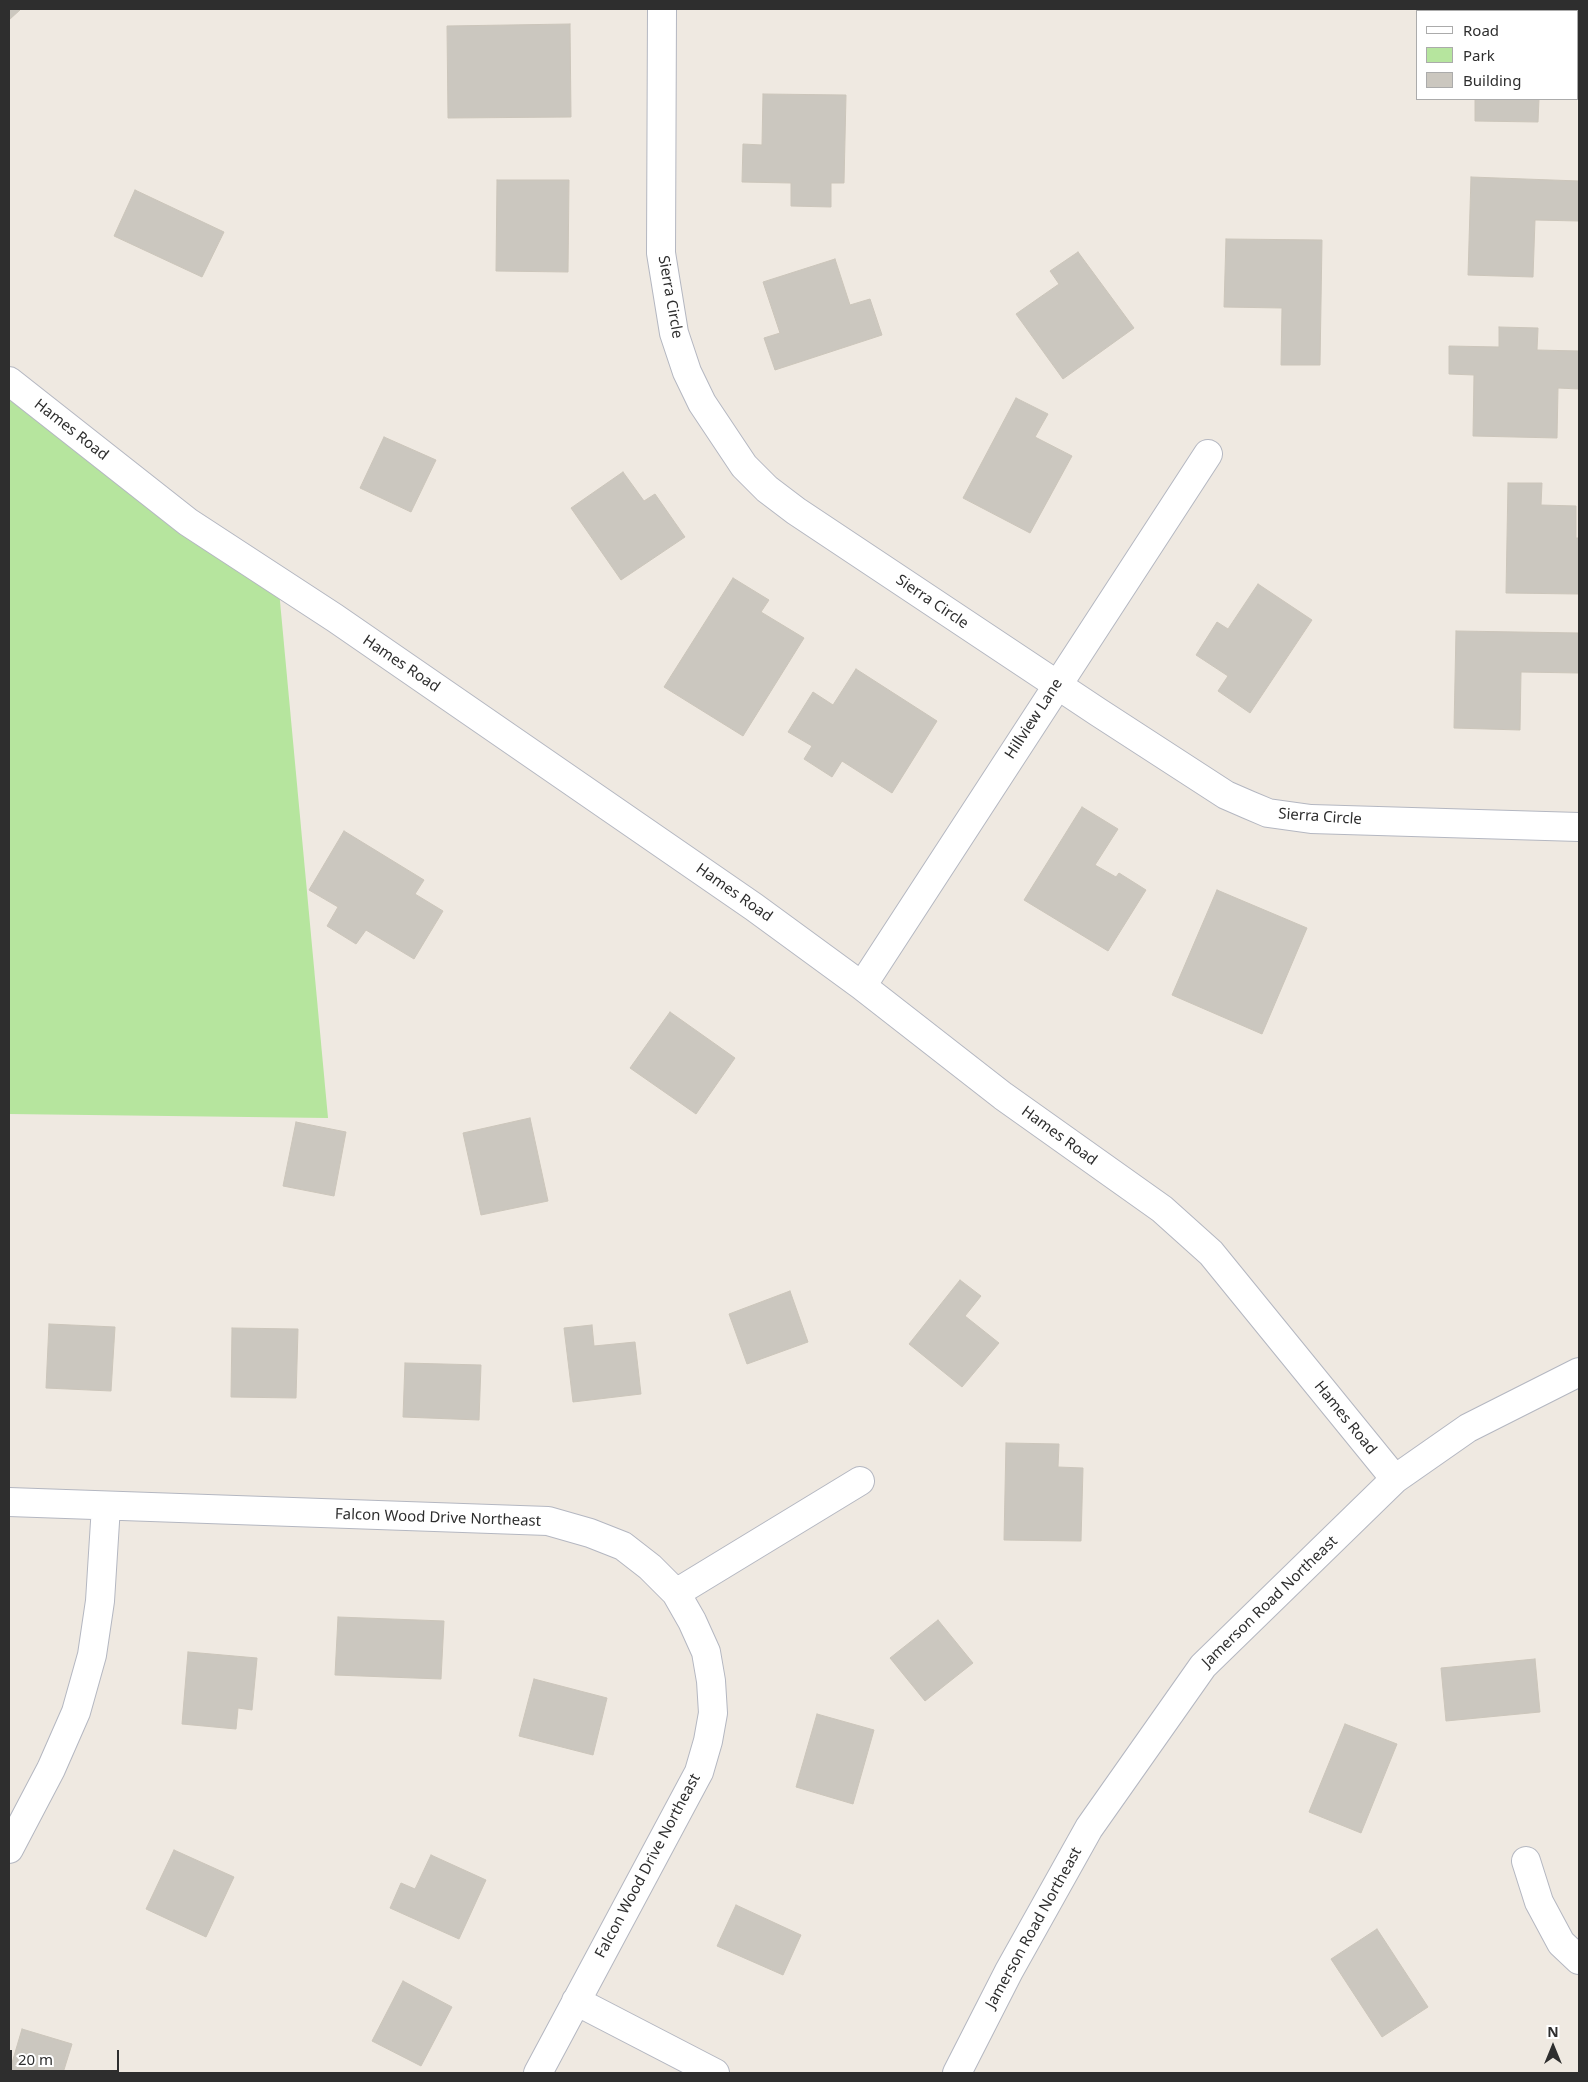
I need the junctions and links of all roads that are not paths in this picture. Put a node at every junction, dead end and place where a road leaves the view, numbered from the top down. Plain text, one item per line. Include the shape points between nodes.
1 (662, 9) edge
2 (9, 381) edge
3 (1208, 454) dead end
4 (1057, 684) junction
5 (1579, 827) edge
6 (862, 986) junction
7 (1579, 1372) edge
8 (1395, 1479) junction
9 (860, 1481) dead end
10 (9, 1502) edge
11 (106, 1506) junction
12 (676, 1593) junction
13 (9, 1849) edge
14 (1526, 1861) dead end
15 (1579, 1960) edge
16 (576, 2002) junction
17 (538, 2073) edge
18 (715, 2073) edge
19 (957, 2073) edge

1 - 4 street, Sierra Circle via 661,253 674,333 702,403 744,466 767,489
2 - 6 street, Hames Road via 188,522 335,618 754,906
3 - 4 street, Hillview Lane
4 - 5 street, Sierra Circle via 1226,794 1268,813 1311,819
4 - 6 street, Hillview Lane
6 - 8 street, Hames Road via 1003,1096 1162,1209 1211,1253
7 - 8 street, Jamerson Road Northeast via 1468,1428
8 - 19 street, Jamerson Road Northeast via 1203,1666 1089,1828 1009,1971
9 - 12 street
10 - 11 street, Falcon Wood Drive Northeast
11 - 12 street, Falcon Wood Drive Northeast via 548,1522 623,1546
11 - 13 street via 100,1601 89,1665 72,1720 51,1769
12 - 16 street, Falcon Wood Drive Northeast via 706,1652 713,1713 708,1741 699,1772
14 - 15 street via 1539,1902 1561,1943
16 - 17 street, Falcon Wood Drive Northeast
16 - 18 street

